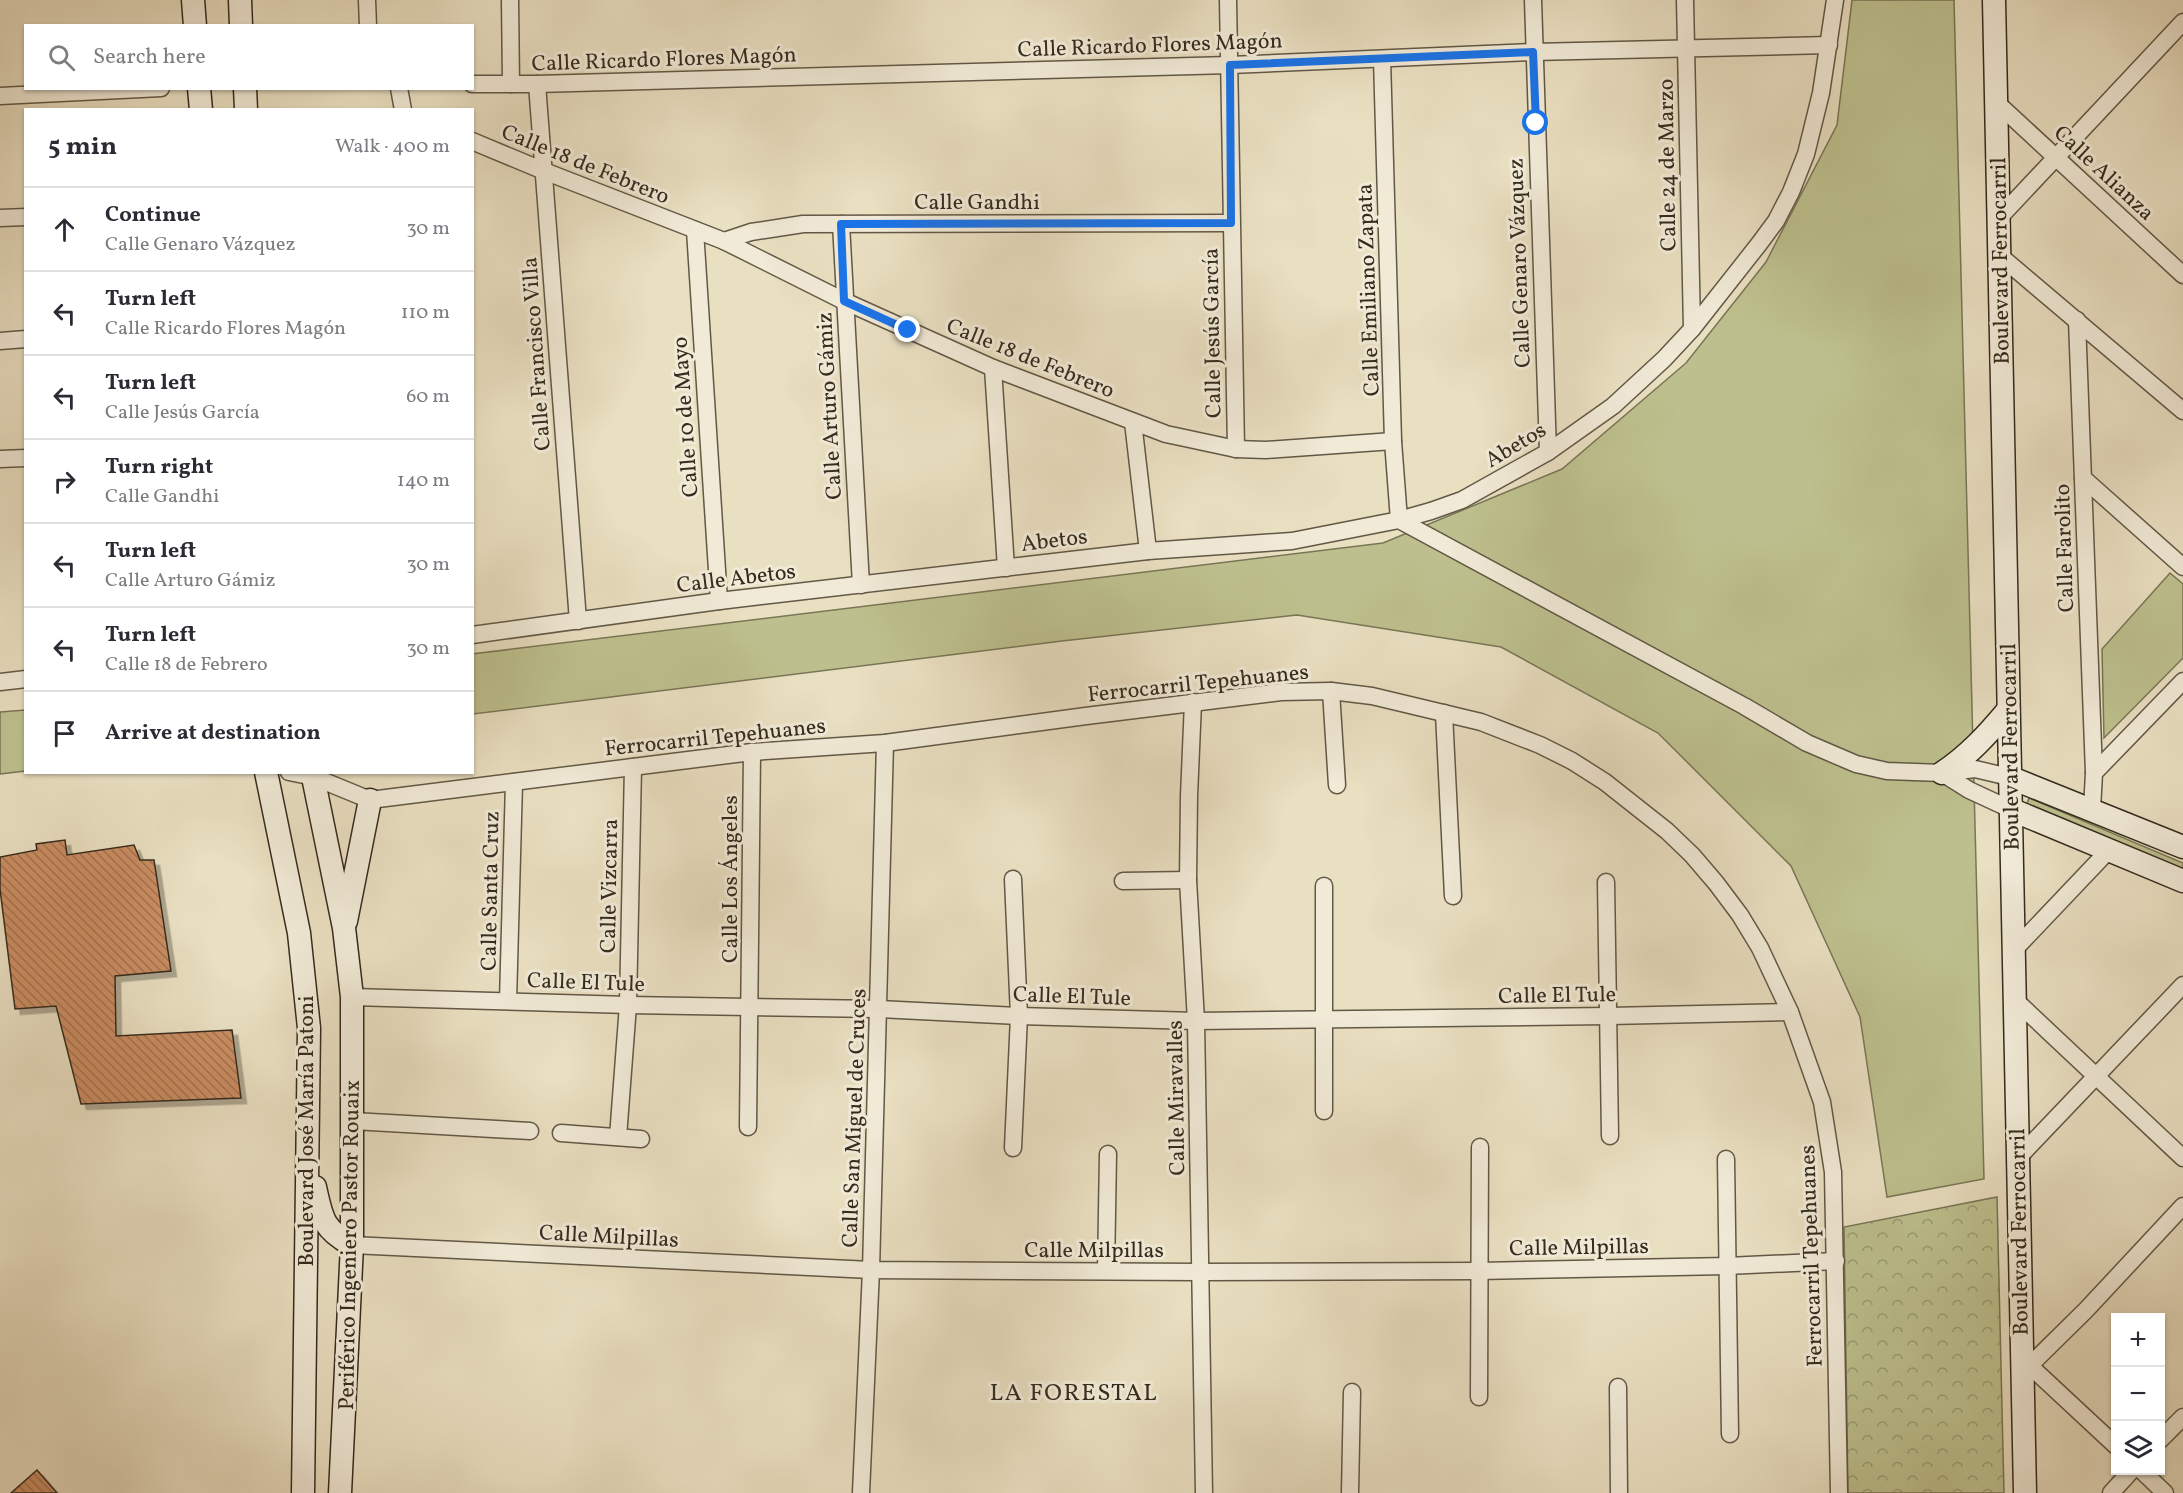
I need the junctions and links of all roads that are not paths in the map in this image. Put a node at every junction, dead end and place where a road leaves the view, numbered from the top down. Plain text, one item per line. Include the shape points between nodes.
1 (193, 0) edge
2 (240, 0) edge
3 (367, 0) edge
4 (510, 0) edge
5 (1228, 0) edge
6 (1533, 0) edge
7 (1685, 0) edge
8 (1835, 0) edge
9 (1994, 0) edge
10 (2183, 22) edge
11 (195, 24) edge
12 (241, 24) edge
13 (368, 24) edge
14 (1829, 45) junction
15 (1686, 48) junction
16 (1533, 52) junction
17 (1382, 59) junction
18 (1230, 65) junction
19 (474, 84) edge
20 (511, 84) junction
21 (537, 84) junction
22 (121, 90) edge
23 (199, 90) edge
24 (245, 90) edge
25 (399, 90) edge
26 (0, 96) edge
27 (1996, 102) junction
28 (201, 108) edge
29 (246, 108) edge
30 (403, 108) edge
31 (474, 142) edge
32 (2056, 157) junction
33 (544, 171) junction
34 (24, 217) edge
35 (0, 218) edge
36 (1999, 218) junction
37 (1231, 223) junction
38 (841, 224) junction
39 (695, 230) junction
40 (724, 241) junction
41 (1999, 255) junction
42 (2183, 275) edge
43 (844, 301) junction
44 (2077, 320) junction
45 (1692, 329) junction
46 (24, 339) edge
47 (0, 341) edge
48 (993, 368) junction
49 (2183, 411) edge
50 (1133, 422) junction
51 (1394, 441) junction
52 (1236, 448) junction
53 (1548, 452) junction
54 (24, 458) edge
55 (0, 459) edge
56 (2083, 478) junction
57 (1399, 520) junction
58 (1148, 551) junction
59 (2183, 567) edge
60 (1006, 568) junction
61 (861, 585) junction
62 (719, 601) junction
63 (578, 621) junction
64 (474, 635) edge
65 (24, 679) edge
66 (2183, 681) edge
67 (0, 682) edge
68 (1331, 691) junction
69 (1193, 702) junction
70 (2008, 710) junction
71 (1444, 713) junction
72 (885, 743) junction
73 (752, 752) junction
74 (633, 766) junction
75 (1942, 772) junction
76 (2094, 773) junction
77 (266, 774) edge
78 (313, 775) edge
79 (2009, 777) junction
80 (514, 782) junction
81 (1337, 785) dead end
82 (370, 800) junction
83 (2010, 809) junction
84 (2092, 809) junction
85 (2183, 847) edge
86 (2109, 850) junction
87 (1013, 879) dead end
88 (1188, 880) junction
89 (1122, 881) dead end
90 (2183, 881) edge
91 (1606, 882) dead end
92 (1324, 886) dead end
93 (1453, 896) dead end
94 (344, 928) junction
95 (2014, 950) junction
96 (2183, 986) edge
97 (352, 996) junction
98 (2014, 999) junction
99 (508, 1001) junction
100 (628, 1005) junction
101 (751, 1007) junction
102 (879, 1010) junction
103 (1790, 1012) junction
104 (1019, 1016) junction
105 (1609, 1016) junction
106 (1324, 1018) junction
107 (1196, 1021) junction
108 (2096, 1076) junction
109 (1324, 1111) dead end
110 (353, 1120) junction
111 (748, 1127) dead end
112 (530, 1131) dead end
113 (561, 1133) dead end
114 (1610, 1136) dead end
115 (618, 1137) junction
116 (641, 1139) dead end
117 (1480, 1147) dead end
118 (1012, 1148) dead end
119 (308, 1150) junction
120 (1108, 1154) dead end
121 (2183, 1158) edge
122 (1726, 1159) dead end
123 (2017, 1159) junction
124 (2183, 1206) edge
125 (352, 1245) junction
126 (1836, 1261) junction
127 (1727, 1266) junction
128 (871, 1270) junction
129 (1479, 1270) junction
130 (1106, 1271) junction
131 (1201, 1272) junction
132 (2026, 1370) junction
133 (1618, 1387) dead end
134 (1352, 1392) dead end
135 (1479, 1397) dead end
136 (2183, 1417) edge
137 (1730, 1434) dead end
138 (2165, 1435) edge
139 (2111, 1443) edge
140 (2127, 1475) edge
141 (2146, 1475) edge
142 (303, 1493) edge
143 (340, 1493) edge
144 (861, 1493) edge
145 (1204, 1493) edge
146 (1350, 1493) edge
147 (1620, 1493) edge
148 (1839, 1493) edge
149 (2025, 1493) edge
150 (2111, 1493) edge
151 (2165, 1493) edge

1 - 11 main road
2 - 12 main road
3 - 13 street
4 - 20 street
5 - 18 street, Calle Jesús García
6 - 16 street, Calle Genaro Vázquez
7 - 15 street, Calle 24 de Marzo
8 - 14 street, Abetos
9 - 27 main road, Boulevard Ferrocarril
10 - 32 street
14 - 15 street, Calle Ricardo Flores Magón
14 - 45 street, Abetos via 1814,125 1791,192 1776,221
15 - 16 street, Calle Ricardo Flores Magón
15 - 45 street, Calle 24 de Marzo
16 - 17 street, Calle Ricardo Flores Magón
16 - 53 street, Calle Genaro Vázquez
17 - 18 street, Calle Ricardo Flores Magón
17 - 51 street, Calle Emiliano Zapata
18 - 21 street, Calle Ricardo Flores Magón
18 - 37 street, Calle Jesús García
19 - 20 street, Calle Ricardo Flores Magón
20 - 21 street, Calle Ricardo Flores Magón
21 - 33 street, Calle Francisco Villa
22 - 26 street
23 - 28 main road
24 - 29 main road
25 - 30 street
27 - 32 street, Calle Alianza
27 - 36 main road, Boulevard Ferrocarril
31 - 33 street, Calle 18 de Febrero
32 - 36 street
32 - 42 street, Calle Alianza
33 - 39 street, Calle 18 de Febrero
33 - 63 street, Calle Francisco Villa
34 - 35 street
36 - 41 main road, Boulevard Ferrocarril
37 - 38 street, Calle Gandhi
37 - 52 street, Calle Jesús García
38 - 40 street, Calle Gandhi via 779,226
38 - 43 street, Calle Arturo Gámiz
39 - 40 street, Calle 18 de Febrero
39 - 62 street, Calle 10 de Mayo
40 - 43 street, Calle 18 de Febrero
41 - 44 street
41 - 70 main road, Boulevard Ferrocarril
43 - 48 street, Calle 18 de Febrero
43 - 61 street, Calle Arturo Gámiz
44 - 49 street
44 - 56 street, Calle Farolito
45 - 53 street, Abetos via 1613,406
46 - 47 street
48 - 50 street, Calle 18 de Febrero
48 - 60 street
50 - 52 street, Calle 18 de Febrero via 1166,434
50 - 58 street
51 - 52 street, Calle 18 de Febrero
51 - 57 street, Calle Emiliano Zapata
53 - 57 street, Abetos via 1462,500
54 - 55 street
56 - 59 street
56 - 76 street, Calle Farolito
57 - 58 street, Abetos via 1292,541
57 - 75 street via 1807,743 1856,764 1887,771
58 - 60 street, Abetos
60 - 61 street, Calle Abetos
61 - 62 street, Calle Abetos
62 - 63 street, Calle Abetos
63 - 64 street, Calle Abetos
65 - 67 street
66 - 76 street
68 - 69 street, Ferrocarril Tepehuanes
68 - 71 street, Ferrocarril Tepehuanes
68 - 81 street
69 - 72 street, Ferrocarril Tepehuanes
69 - 88 street, Calle Miravalles
70 - 75 main road via 1985,737
70 - 79 main road, Boulevard Ferrocarril
71 - 93 street
71 - 103 street, Ferrocarril Tepehuanes via 1508,732 1572,761 1667,831 1700,864 1740,915
72 - 73 street, Ferrocarril Tepehuanes
72 - 102 street, Calle San Miguel de Cruces
73 - 74 street, Ferrocarril Tepehuanes
73 - 101 street, Calle Los Ángeles
74 - 80 street, Ferrocarril Tepehuanes
74 - 100 street, Calle Vizcarra
75 - 79 street via 1975,769
75 - 83 street
76 - 84 street, Calle Farolito
77 - 119 main road, Boulevard José María Patoni via 297,922 307,997
78 - 82 street, Ferrocarril Tepehuanes
78 - 94 main road, Boulevard José María Patoni
79 - 83 main road, Boulevard Ferrocarril
79 - 84 main road
80 - 82 street, Ferrocarril Tepehuanes
80 - 99 street, Calle Santa Cruz
82 - 94 main road
83 - 86 main road
83 - 95 main road, Boulevard Ferrocarril
84 - 85 main road
86 - 90 main road
86 - 95 street
87 - 104 street
88 - 89 street
88 - 107 street, Calle Miravalles
91 - 105 street
92 - 106 street
94 - 97 main road, Boulevard José María Patoni
95 - 98 main road, Boulevard Ferrocarril
96 - 108 street
97 - 99 street, Calle El Tule
97 - 110 main road, Periférico Ingeniero Pastor Rouaix
98 - 108 street
98 - 123 main road, Boulevard Ferrocarril
99 - 100 street, Calle El Tule
100 - 101 street, Calle El Tule
100 - 115 street, Calle Vizcarra
101 - 102 street, Calle El Tule
101 - 111 street, Calle Los Ángeles
102 - 104 street, Calle El Tule
102 - 128 street, Calle San Miguel de Cruces
103 - 105 street, Calle El Tule
103 - 126 street, Ferrocarril Tepehuanes via 1822,1102 1829,1137
104 - 107 street, Calle El Tule
104 - 118 street
105 - 106 street, Calle El Tule
105 - 114 street
106 - 107 street, Calle El Tule
106 - 109 street
107 - 131 street, Calle Miravalles
108 - 121 street
108 - 123 street
110 - 112 street
110 - 125 main road, Periférico Ingeniero Pastor Rouaix
113 - 115 street
115 - 116 street
117 - 129 street
119 - 125 main road via 323,1220 333,1233
119 - 142 main road, Boulevard José María Patoni
120 - 130 street
122 - 127 street
123 - 132 main road, Boulevard Ferrocarril
124 - 132 street
125 - 128 street, Calle Milpillas
125 - 143 main road, Periférico Ingeniero Pastor Rouaix
126 - 127 street, Calle Milpillas
126 - 148 street, Ferrocarril Tepehuanes
127 - 129 street, Calle Milpillas
127 - 137 street
128 - 130 street, Calle Milpillas
128 - 144 street, Calle San Miguel de Cruces
129 - 131 street, Calle Milpillas
129 - 135 street
130 - 131 street, Calle Milpillas
131 - 145 street, Calle Miravalles
132 - 139 street
132 - 149 main road, Boulevard Ferrocarril
133 - 147 street
134 - 146 street
136 - 138 street
140 - 150 street
141 - 151 street

